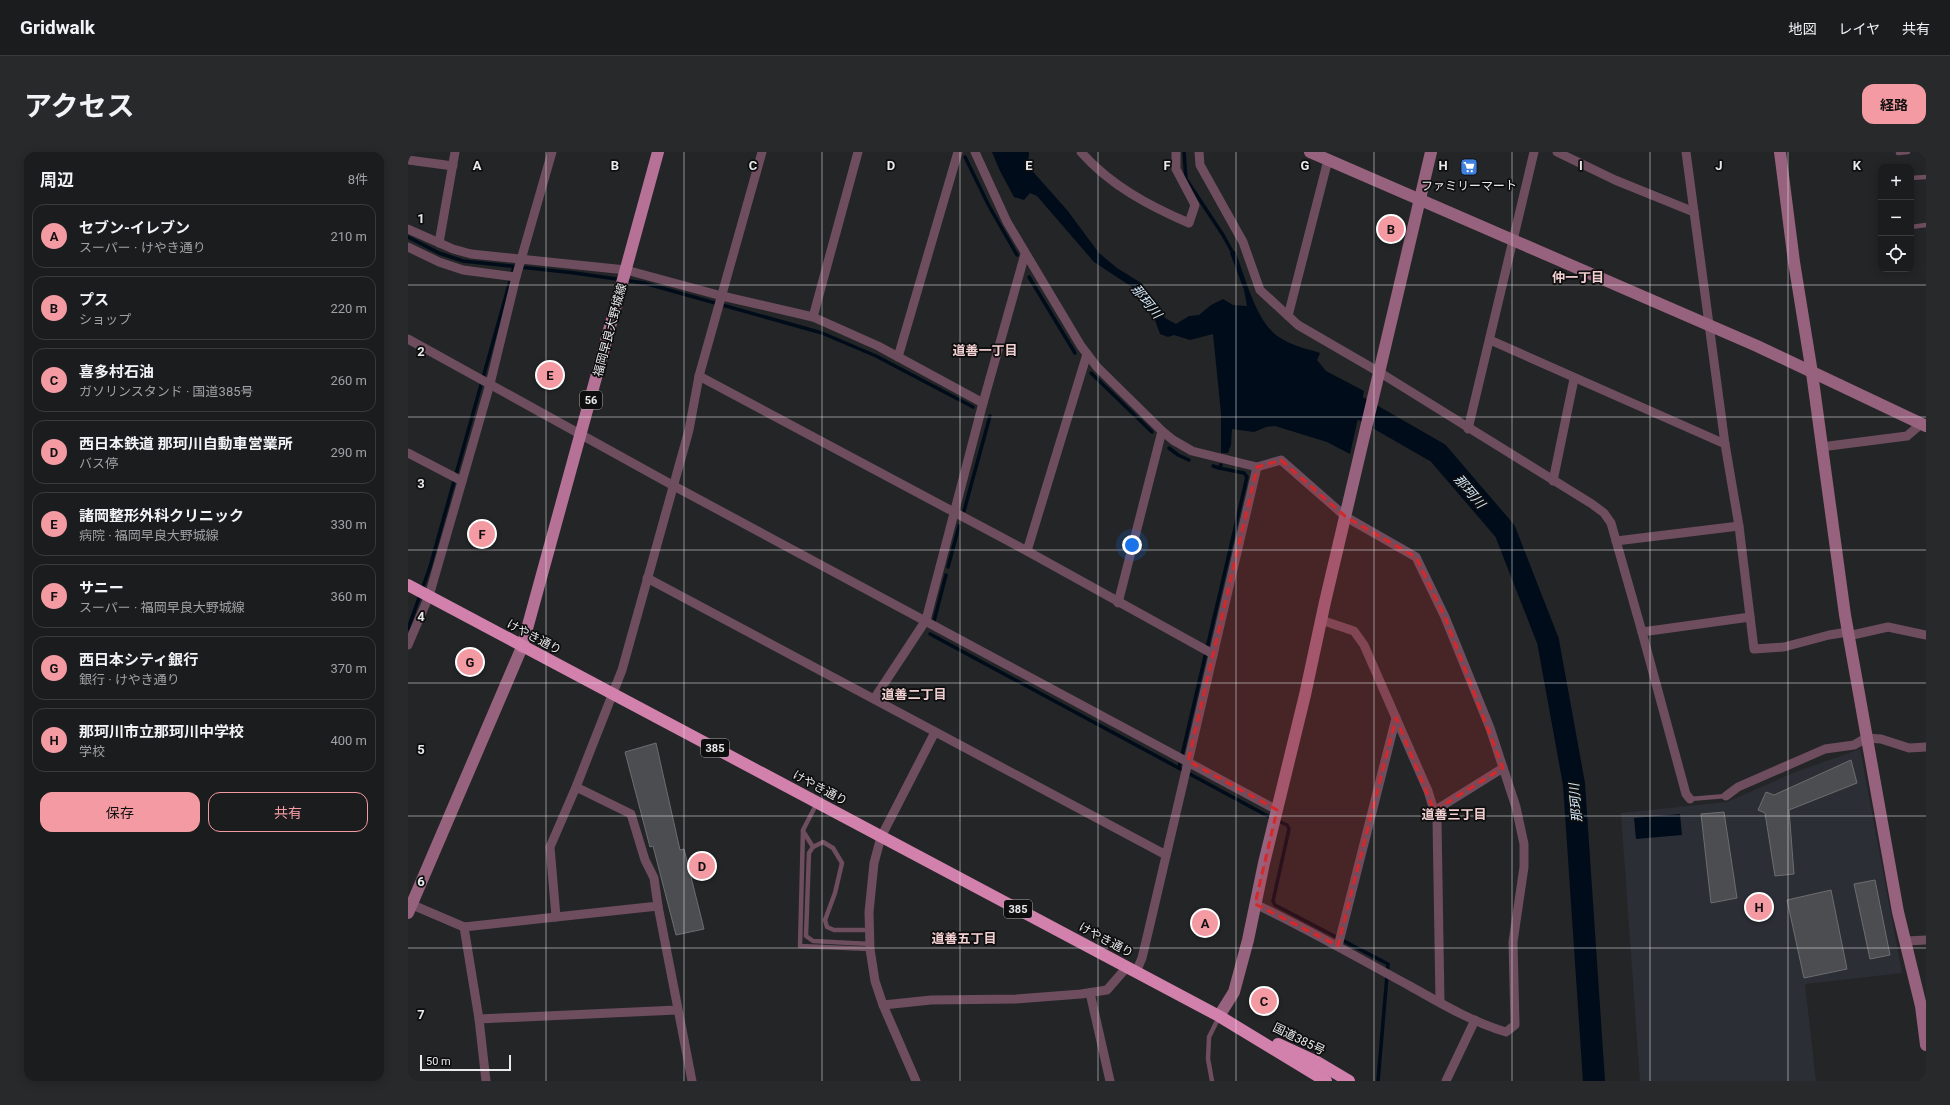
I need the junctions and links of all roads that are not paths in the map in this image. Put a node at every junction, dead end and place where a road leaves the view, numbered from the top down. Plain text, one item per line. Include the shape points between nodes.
1 (455, 152) edge
2 (552, 152) edge
3 (658, 152) edge
4 (762, 152) edge
5 (858, 152) edge
6 (958, 152) edge
7 (975, 152) edge
8 (1081, 152) edge
9 (1176, 152) edge
10 (1199, 152) edge
11 (1310, 152) edge
12 (1431, 152) edge
13 (1534, 152) edge
14 (1557, 152) edge
15 (1686, 152) edge
16 (1780, 152) edge
17 (1908, 152) edge
18 (1898, 153) edge
19 (408, 160) edge
20 (1328, 160) junction
21 (453, 166) junction
22 (1926, 177) edge
23 (1914, 178) edge
24 (1419, 200) junction
25 (1694, 212) junction
26 (1926, 225) edge
27 (1914, 226) edge
28 (408, 229) edge
29 (1513, 240) junction
30 (439, 243) junction
31 (408, 247) edge
32 (1025, 254) junction
33 (521, 259) junction
34 (626, 270) junction
35 (516, 277) junction
36 (722, 296) junction
37 (1288, 316) junction
38 (813, 317) junction
39 (1710, 326) junction
40 (408, 339) edge
41 (1490, 340) junction
42 (1087, 354) junction
43 (898, 357) junction
44 (1812, 374) junction
45 (699, 376) junction
46 (1378, 377) junction
47 (1574, 378) junction
48 (490, 384) junction
49 (983, 403) junction
50 (1923, 425) edge
51 (1468, 429) junction
52 (1162, 431) junction
53 (581, 433) junction
54 (1725, 444) junction
55 (1821, 447) junction
56 (408, 453) edge
57 (1257, 467) junction
58 (462, 481) junction
59 (1553, 481) junction
60 (674, 486) junction
61 (953, 513) junction
62 (1347, 514) junction
63 (1739, 526) junction
64 (1616, 541) junction
65 (1027, 551) junction
66 (647, 578) junction
67 (408, 585) edge
68 (429, 596) junction
69 (1118, 603) junction
70 (1750, 617) junction
71 (926, 620) junction
72 (1321, 620) junction
73 (1642, 632) junction
74 (1848, 634) junction
75 (1926, 635) edge
76 (408, 645) edge
77 (522, 647) junction
78 (1213, 654) junction
79 (612, 694) junction
80 (874, 699) junction
81 (1396, 718) junction
82 (935, 732) junction
83 (1866, 738) junction
84 (1926, 747) edge
85 (1188, 761) junction
86 (1503, 768) junction
87 (576, 787) junction
88 (1726, 796) joint
89 (1690, 799) joint
90 (818, 803) junction
91 (1277, 810) junction
92 (1434, 810) junction
93 (803, 830) junction
94 (881, 837) junction
95 (812, 847) junction
96 (809, 853) junction
97 (1166, 855) junction
98 (802, 869) junction
99 (1256, 904) junction
100 (658, 906) junction
101 (409, 907) edge
102 (556, 917) junction
103 (464, 927) junction
104 (870, 930) junction
105 (1926, 940) edge
106 (1906, 941) junction
107 (1338, 946) junction
108 (870, 947) junction
109 (1132, 969) junction
110 (1090, 993) junction
111 (1440, 1002) junction
112 (883, 1005) junction
113 (677, 1010) junction
114 (1219, 1016) junction
115 (479, 1019) junction
116 (1475, 1020) junction
117 (1926, 1045) edge
118 (1311, 1077) edge
119 (486, 1081) edge
120 (692, 1081) edge
121 (916, 1081) edge
122 (1110, 1081) edge
123 (1212, 1081) edge
124 (1326, 1081) edge
125 (1349, 1081) edge
126 (1446, 1081) edge

1 - 21 street
2 - 33 street
3 - 34 main road, 福岡早良大野城線 / 56
4 - 36 street
5 - 38 street
6 - 43 street
7 - 32 street via 1007,222
8 - 9 street via 1091,164 1131,194 1157,210 1189,223 1195,205 1176,169
10 - 37 street via 1200,165 1243,242 1260,290
11 - 20 street
12 - 24 street
13 - 29 street
14 - 25 street via 1615,180
15 - 25 street
16 - 44 street
17 - 18 lane
19 - 21 street
20 - 24 street
20 - 37 street
21 - 30 street
22 - 23 lane
24 - 29 street
24 - 46 street
25 - 39 street
26 - 27 lane
28 - 30 street
29 - 39 street
29 - 41 street
30 - 33 street via 471,254
31 - 35 street via 463,270
32 - 42 street
32 - 49 street
33 - 34 street
33 - 35 street
34 - 36 street
34 - 53 main road, 福岡早良大野城線 / 56
35 - 48 street
36 - 38 street
36 - 45 street
37 - 46 street
38 - 43 street
39 - 44 street
39 - 54 street
40 - 48 street
41 - 47 street
41 - 51 street
42 - 52 street
42 - 65 street
43 - 49 street
44 - 50 street
44 - 55 street
45 - 60 street
45 - 61 street
46 - 51 street
46 - 62 street
47 - 54 street
47 - 59 street
48 - 53 street
48 - 58 street
49 - 61 street
50 - 55 street via 1907,436
51 - 59 street
52 - 57 street via 1192,451
52 - 69 street
53 - 60 street
53 - 77 main road, 福岡早良大野城線 / 56
54 - 63 street
55 - 74 street
56 - 58 street
57 - 62 street via 1281,460
57 - 78 street
58 - 68 street
59 - 64 street via 1604,513 1611,523
60 - 66 street
60 - 71 street
61 - 65 street
61 - 71 street
62 - 72 street
62 - 86 street via 1416,557 1446,616
63 - 64 street
63 - 70 street
64 - 73 street
65 - 69 street
66 - 79 street via 622,670
66 - 80 street
67 - 68 highway, けやき通り / 385
68 - 76 street
68 - 77 highway, けやき通り / 385
69 - 78 street
70 - 73 street
70 - 74 street via 1754,649 1784,648 1829,635
71 - 80 street
71 - 85 street
72 - 81 street via 1354,631 1364,645
72 - 91 street
73 - 89 street via 1686,794
74 - 75 street via 1888,627
74 - 83 street
77 - 79 highway, けやき通り / 385
77 - 101 street
78 - 85 street
79 - 87 street
79 - 90 highway, けやき通り / 385
80 - 82 street
81 - 92 street
81 - 107 street
82 - 94 street
82 - 97 street
83 - 84 street via 1881,739 1909,748
83 - 88 street via 1854,745 1825,749 1738,787
83 - 106 street via 1898,912
85 - 91 street
85 - 97 street
86 - 92 street
86 - 116 street via 1516,807 1524,844 1524,867 1513,942 1515,1026 1506,1032
87 - 100 street via 630,814 645,860 654,878
87 - 102 street via 550,847
88 - 89 lane
90 - 93 lane
90 - 94 highway, けやき通り / 385
91 - 99 street
92 - 111 street via 1437,820
93 - 95 lane
93 - 98 lane
94 - 104 street via 874,864 869,912
94 - 109 highway, けやき通り / 385
95 - 96 lane
95 - 104 lane via 823,842 833,848 842,863 836,892 825,920 827,927 834,930
96 - 98 lane
96 - 108 lane via 806,936 813,941
97 - 109 street via 1142,958
98 - 108 lane via 800,946
99 - 107 street
99 - 114 street via 1234,992
100 - 102 street
100 - 113 street
101 - 103 street
102 - 103 street
103 - 115 street
104 - 108 street
105 - 106 street
106 - 117 street via 1921,1006
107 - 111 street
108 - 112 street via 875,981
109 - 110 street via 1108,990
109 - 114 highway, けやき通り / 385
110 - 112 street via 1016,999 931,1000
110 - 122 street
111 - 116 street
112 - 121 street
113 - 115 street
113 - 120 street
114 - 118 highway, 国道385号 / 385
114 - 123 lane via 1209,1037 1208,1059
114 - 125 highway, 国道385号 / 385 via 1317,1062
115 - 119 street
116 - 126 street
118 - 124 highway, 国道385号 / 385

